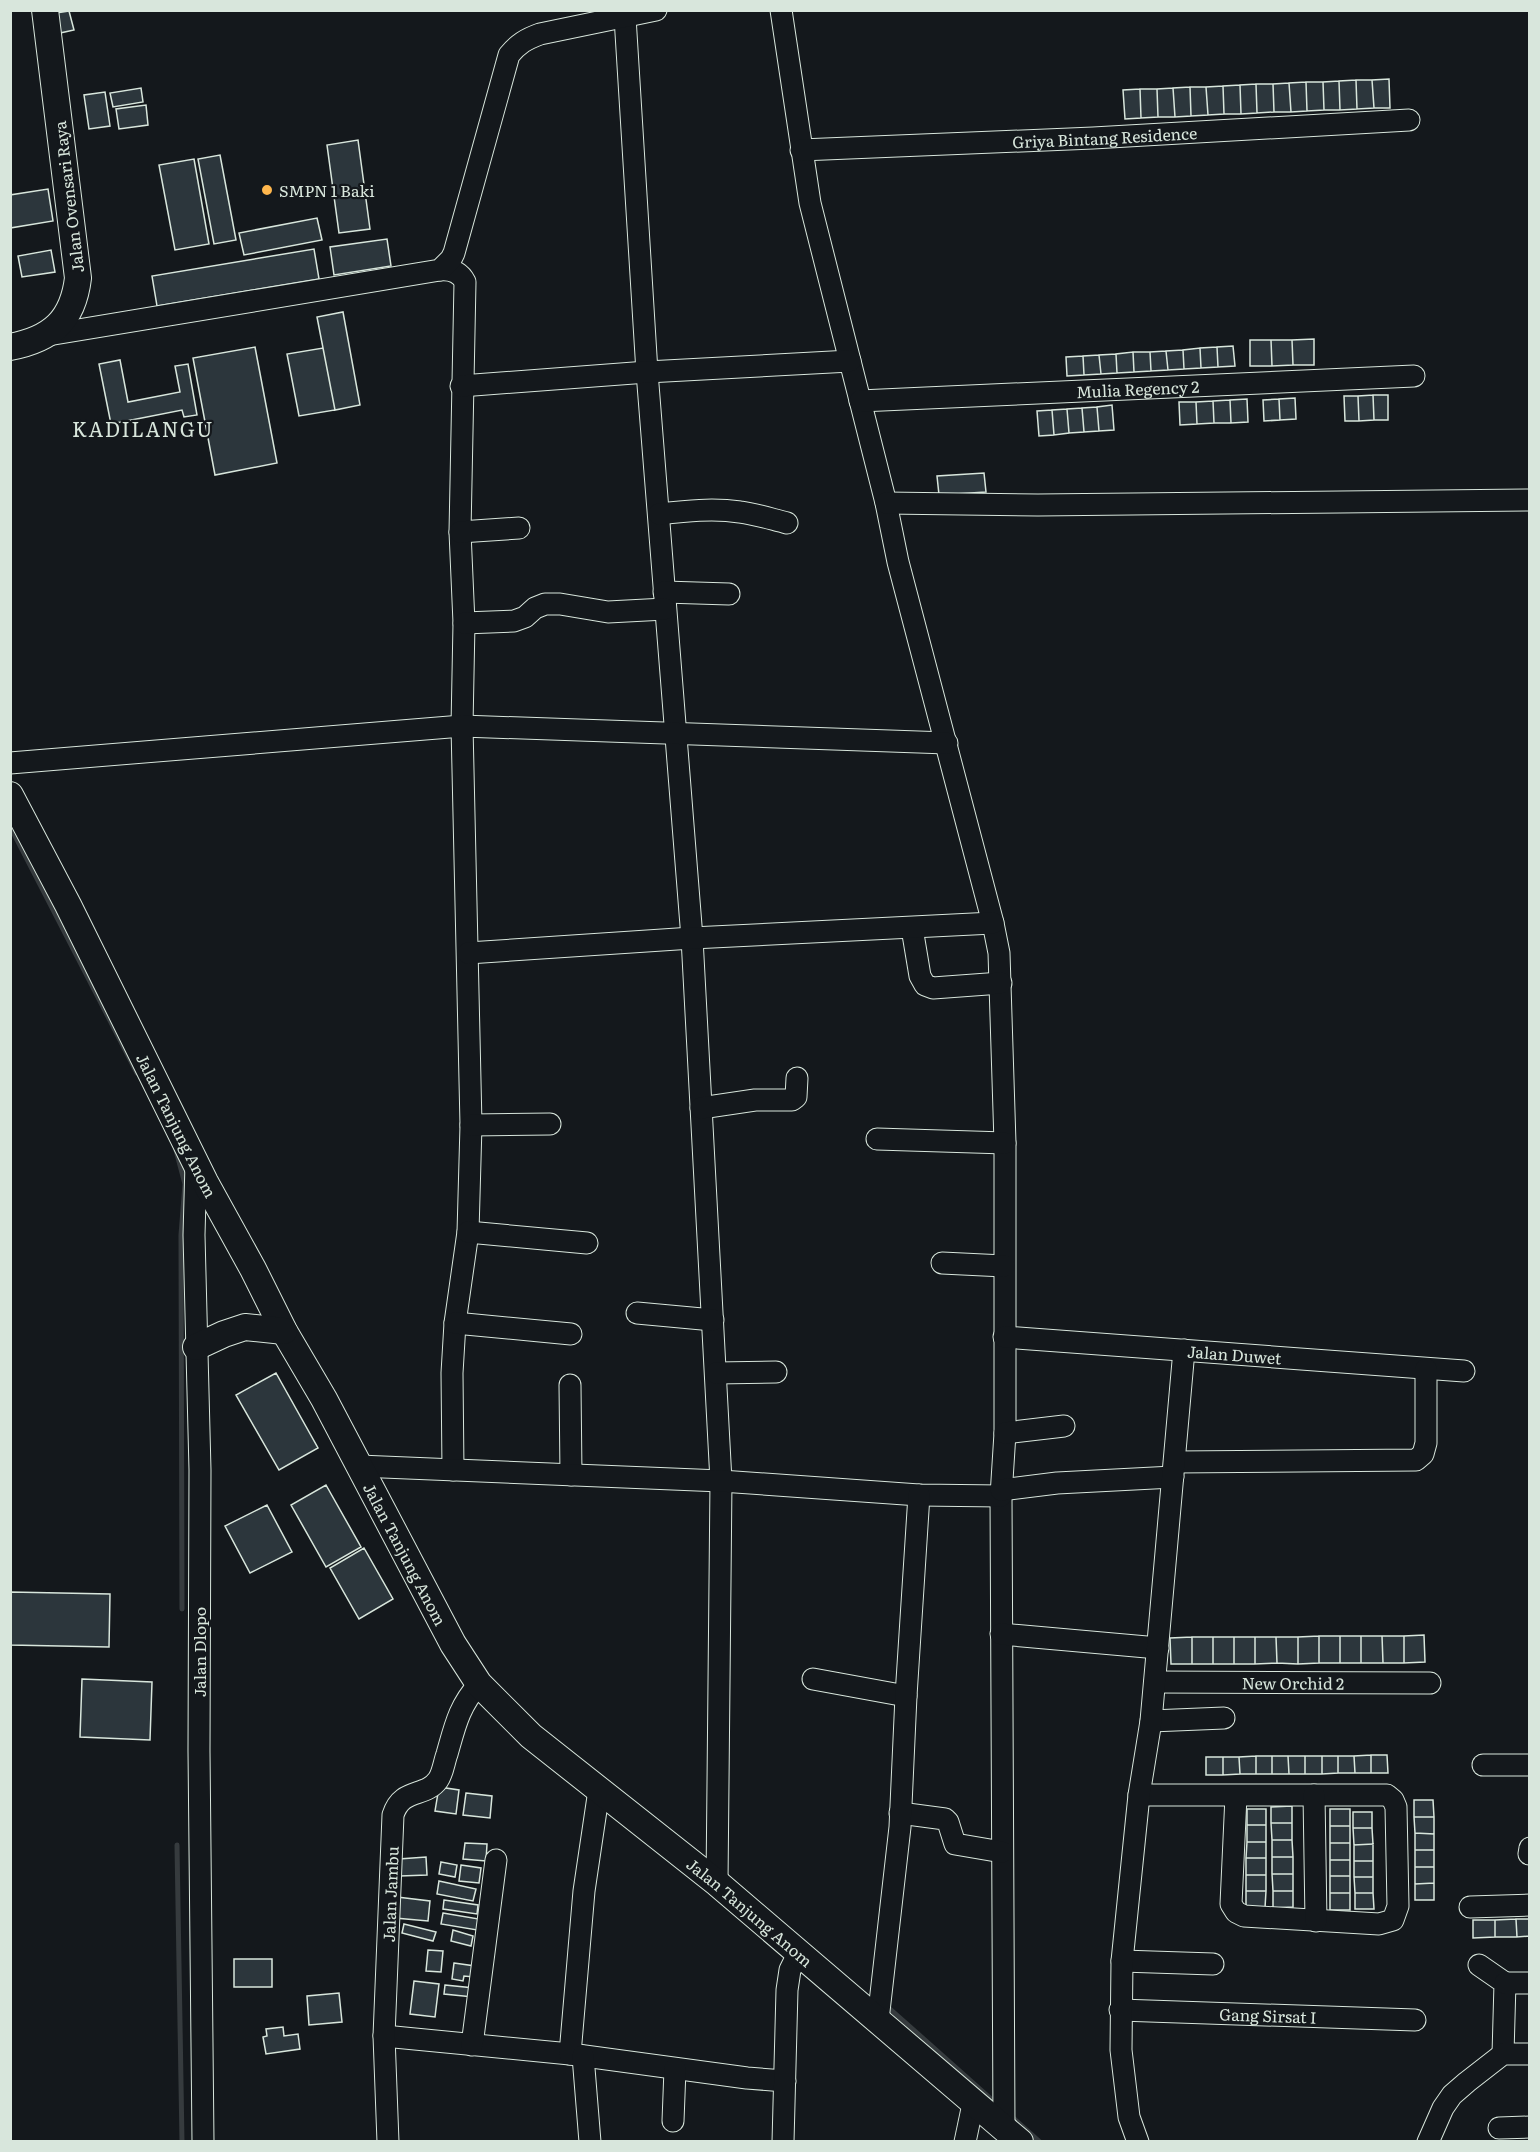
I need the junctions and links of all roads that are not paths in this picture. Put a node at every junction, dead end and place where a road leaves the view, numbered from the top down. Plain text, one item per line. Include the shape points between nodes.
1 (45, 10) edge
2 (656, 10) edge
3 (781, 10) edge
4 (625, 16) junction
5 (1409, 120) dead end
6 (801, 150) junction
7 (440, 270) junction
8 (42, 336) junction
9 (10, 347) edge
10 (850, 361) junction
11 (647, 372) junction
12 (1414, 376) dead end
13 (461, 386) junction
14 (860, 401) junction
15 (1530, 500) edge
16 (886, 503) junction
17 (659, 514) junction
18 (787, 522) dead end
19 (519, 528) dead end
20 (460, 532) junction
21 (729, 594) dead end
22 (665, 600) junction
23 (464, 623) junction
24 (462, 726) junction
25 (675, 732) junction
26 (947, 743) junction
27 (10, 763) edge
28 (10, 795) edge
29 (993, 923) junction
30 (912, 928) junction
31 (692, 938) junction
32 (468, 953) junction
33 (1001, 983) junction
34 (797, 1078) dead end
35 (701, 1108) junction
36 (550, 1124) dead end
37 (471, 1125) junction
38 (877, 1139) dead end
39 (1005, 1143) junction
40 (196, 1163) junction
41 (468, 1232) junction
42 (588, 1243) dead end
43 (942, 1263) dead end
44 (1004, 1266) junction
45 (637, 1313) dead end
46 (713, 1320) junction
47 (454, 1323) junction
48 (284, 1331) junction
49 (571, 1334) dead end
50 (1004, 1337) junction
51 (196, 1347) junction
52 (1184, 1350) junction
53 (1426, 1369) junction
54 (1464, 1371) dead end
55 (776, 1372) dead end
56 (716, 1373) junction
57 (570, 1385) dead end
58 (1064, 1426) dead end
59 (1005, 1433) junction
60 (358, 1466) junction
61 (1174, 1469) junction
62 (453, 1470) junction
63 (570, 1475) junction
64 (721, 1481) junction
65 (1001, 1493) junction
66 (919, 1495) junction
67 (1001, 1634) junction
68 (1158, 1648) junction
69 (813, 1679) dead end
70 (1155, 1683) junction
71 (1430, 1683) dead end
72 (479, 1684) junction
73 (906, 1696) junction
74 (1224, 1718) dead end
75 (1151, 1721) junction
76 (1483, 1765) dead end
77 (1530, 1765) edge
78 (599, 1790) junction
79 (1139, 1795) junction
80 (1314, 1795) junction
81 (1236, 1796) junction
82 (900, 1813) junction
83 (1530, 1848) edge
84 (1002, 1852) junction
85 (1529, 1854) edge
86 (496, 1860) dead end
87 (717, 1883) junction
88 (1530, 1905) edge
89 (1470, 1906) dead end
90 (1316, 1921) junction
91 (799, 1952) junction
92 (1122, 1961) junction
93 (1213, 1964) dead end
94 (1479, 1965) dead end
95 (1505, 1983) junction
96 (1530, 1983) edge
97 (1120, 2010) junction
98 (878, 2020) junction
99 (1415, 2020) dead end
100 (384, 2036) junction
101 (472, 2045) junction
102 (1503, 2054) junction
103 (1530, 2054) edge
104 (576, 2055) junction
105 (675, 2069) junction
106 (785, 2081) junction
107 (974, 2104) junction
108 (674, 2121) dead end
109 (1530, 2127) edge
110 (1499, 2128) dead end
111 (1012, 2135) edge
112 (203, 2142) edge
113 (388, 2142) edge
114 (590, 2142) edge
115 (783, 2142) edge
116 (965, 2142) edge
117 (1138, 2142) edge
118 (1428, 2142) edge

1 - 8 main road, Jalan Ovensari Raya via 78,278 68,315
2 - 4 street
3 - 6 street
4 - 7 street via 540,34 517,45 509,55 454,253
4 - 11 street
5 - 6 street, Griya Bintang Residence
6 - 10 street via 810,203
7 - 8 street
7 - 13 street via 452,270 465,282
8 - 9 main road, Jalan Ovensari Raya
10 - 11 street
10 - 14 street
11 - 13 street
11 - 17 street
12 - 14 street, Mulia Regency 2
13 - 20 street
14 - 16 street
15 - 16 street
16 - 26 street
17 - 18 street via 724,510
17 - 22 street
19 - 20 street
20 - 23 street
21 - 22 street
22 - 23 street via 608,612 545,604 513,621
22 - 25 street
23 - 24 street
24 - 25 street
24 - 27 street
24 - 32 street
25 - 26 street
25 - 31 street
26 - 29 street
28 - 40 main road, Jalan Tanjung Anom
29 - 30 street
29 - 33 street
30 - 31 street
30 - 33 street via 925,985 933,988
31 - 32 street
31 - 35 street
32 - 37 street
33 - 39 street
34 - 35 street via 796,1097 792,1100 755,1100
35 - 46 street
36 - 37 street
37 - 41 street
38 - 39 street
39 - 44 street
40 - 48 main road, Jalan Tanjung Anom
40 - 51 street, Jalan Dlopo
41 - 42 street
41 - 47 street
43 - 44 street
44 - 50 street
45 - 46 street
46 - 56 street
47 - 49 street
47 - 62 street
48 - 51 main road via 245,1327
48 - 60 main road, Jalan Tanjung Anom
50 - 52 street, Jalan Duwet
50 - 59 street
51 - 112 street, Jalan Dlopo
52 - 53 street, Jalan Duwet
52 - 61 street
53 - 54 street, Jalan Duwet
53 - 61 street via 1426,1443 1416,1460
55 - 56 street
56 - 64 street
57 - 63 street
58 - 59 street
59 - 65 street
60 - 62 street
60 - 72 main road, Jalan Tanjung Anom via 453,1644
61 - 65 street via 1057,1482
61 - 68 street
62 - 63 street
63 - 64 street
64 - 66 street
64 - 87 street
65 - 66 street
65 - 67 street
66 - 73 street
67 - 68 street
67 - 84 street
68 - 70 street
69 - 73 street
70 - 71 street, New Orchid 2
70 - 75 street
72 - 78 main road, Jalan Tanjung Anom via 531,1736
72 - 100 street, Jalan Jambu via 459,1713 439,1778 431,1786 404,1797 396,1804 393,1815
73 - 82 street
74 - 75 street
75 - 79 street
76 - 77 street
78 - 87 main road, Jalan Tanjung Anom
78 - 104 street via 584,1891
79 - 81 street
79 - 92 street
80 - 81 street
80 - 90 street
80 - 90 street via 1387,1795 1393,1800 1398,1906 1393,1920 1387,1923
81 - 90 street via 1233,1908 1244,1916
82 - 84 street via 945,1819 958,1846
82 - 98 street
83 - 85 street
84 - 111 street
86 - 101 street
87 - 91 main road, Jalan Tanjung Anom
88 - 89 street
91 - 98 main road, Jalan Tanjung Anom
91 - 106 street via 790,1970 787,1990
92 - 93 street
92 - 97 street
94 - 95 street
95 - 96 street
95 - 102 street
97 - 99 street, Gang Sirsat I
97 - 117 street via 1129,2116
98 - 107 main road, Jalan Tanjung Anom
100 - 101 street
100 - 113 street, Jalan Jambu
101 - 104 street
102 - 103 street
102 - 118 street via 1452,2095
104 - 105 street
104 - 114 street
105 - 106 street
105 - 108 street
106 - 115 street
107 - 111 main road, Jalan Tanjung Anom
107 - 116 street
109 - 110 street

